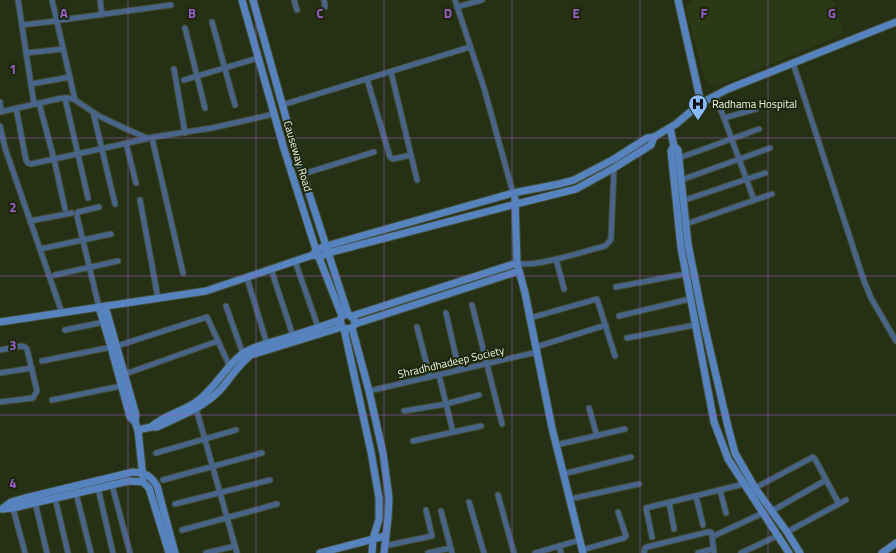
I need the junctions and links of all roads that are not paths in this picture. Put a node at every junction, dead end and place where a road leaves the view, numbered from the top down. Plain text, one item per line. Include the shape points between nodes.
1 (18, 0) edge
2 (52, 0) edge
3 (100, 0) edge
4 (242, 0) edge
5 (253, 0) edge
6 (294, 0) edge
7 (324, 0) edge
8 (455, 0) edge
9 (482, 0) edge
10 (678, 0) edge
11 (171, 5) dead end
12 (325, 7) dead end
13 (457, 7) junction
14 (297, 10) dead end
15 (102, 15) junction
16 (59, 20) junction
17 (212, 22) dead end
18 (896, 22) edge
19 (22, 25) junction
20 (185, 28) dead end
21 (470, 47) junction
22 (63, 48) junction
23 (26, 53) junction
24 (258, 58) junction
25 (793, 63) junction
26 (225, 68) junction
27 (174, 69) dead end
28 (391, 72) junction
29 (197, 76) junction
30 (70, 77) junction
31 (367, 79) junction
32 (184, 80) dead end
33 (31, 84) junction
34 (715, 96) junction
35 (65, 98) junction
36 (280, 98) junction
37 (75, 100) junction
38 (270, 100) junction
39 (0, 102) edge
40 (36, 103) junction
41 (701, 103) junction
42 (236, 105) dead end
43 (282, 106) junction
44 (16, 108) junction
45 (205, 108) dead end
46 (756, 109) dead end
47 (1, 112) edge
48 (93, 112) junction
49 (275, 117) junction
50 (285, 117) junction
51 (724, 118) junction
52 (0, 126) edge
53 (670, 128) junction
54 (759, 129) dead end
55 (185, 132) junction
56 (654, 137) junction
57 (149, 138) junction
58 (732, 139) junction
59 (126, 143) junction
60 (674, 146) junction
61 (101, 148) junction
62 (770, 148) dead end
63 (3, 149) edge
64 (374, 152) dead end
65 (78, 153) junction
66 (411, 155) junction
67 (679, 158) junction
68 (54, 159) junction
69 (739, 159) junction
70 (614, 168) junction
71 (765, 173) dead end
72 (303, 174) junction
73 (417, 180) dead end
74 (681, 180) junction
75 (745, 180) junction
76 (136, 183) dead end
77 (513, 194) junction
78 (772, 194) dead end
79 (88, 198) dead end
80 (140, 200) dead end
81 (754, 200) junction
82 (682, 201) junction
83 (115, 204) dead end
84 (516, 204) junction
85 (99, 207) dead end
86 (65, 209) dead end
87 (72, 213) dead end
88 (30, 220) junction
89 (686, 224) junction
90 (111, 234) dead end
91 (82, 240) junction
92 (326, 246) junction
93 (40, 249) junction
94 (328, 253) junction
95 (316, 254) junction
96 (556, 259) junction
97 (118, 261) dead end
98 (295, 261) junction
99 (517, 263) junction
100 (524, 265) junction
101 (89, 267) junction
102 (271, 269) junction
103 (519, 271) junction
104 (183, 273) dead end
105 (686, 274) junction
106 (55, 275) dead end
107 (247, 278) junction
108 (616, 287) dead end
109 (564, 290) dead end
110 (158, 298) junction
111 (690, 299) junction
112 (472, 305) dead end
113 (226, 306) dead end
114 (102, 307) junction
115 (62, 313) junction
116 (446, 313) dead end
117 (619, 316) dead end
118 (530, 318) junction
119 (0, 322) edge
120 (104, 322) junction
121 (347, 322) junction
122 (606, 325) junction
123 (695, 325) junction
124 (318, 327) junction
125 (418, 327) dead end
126 (65, 330) dead end
127 (292, 336) junction
128 (627, 338) dead end
129 (218, 340) junction
130 (896, 341) edge
131 (267, 344) junction
132 (114, 346) junction
133 (536, 349) junction
134 (0, 350) edge
135 (243, 354) junction
136 (615, 356) dead end
137 (42, 361) dead end
138 (487, 364) junction
139 (230, 367) junction
140 (32, 368) junction
141 (459, 370) junction
142 (0, 373) edge
143 (125, 374) junction
144 (439, 375) junction
145 (430, 377) junction
146 (121, 386) junction
147 (369, 391) junction
148 (479, 395) dead end
149 (52, 400) dead end
150 (0, 402) edge
151 (446, 404) junction
152 (196, 408) junction
153 (589, 408) dead end
154 (404, 412) dead end
155 (135, 422) junction
156 (502, 424) dead end
157 (481, 426) dead end
158 (151, 427) junction
159 (728, 427) junction
160 (625, 429) dead end
161 (138, 430) junction
162 (236, 430) dead end
163 (453, 432) junction
164 (717, 432) junction
165 (597, 436) junction
166 (205, 439) junction
167 (413, 441) dead end
168 (556, 445) junction
169 (156, 453) dead end
170 (262, 453) dead end
171 (630, 457) dead end
172 (213, 466) junction
173 (144, 473) junction
174 (563, 474) junction
175 (163, 480) dead end
176 (270, 480) dead end
177 (826, 480) junction
178 (143, 482) junction
179 (639, 484) dead end
180 (744, 484) junction
181 (112, 485) junction
182 (98, 488) junction
183 (755, 488) junction
184 (720, 490) junction
185 (220, 492) junction
186 (76, 493) junction
187 (498, 495) dead end
188 (696, 496) junction
189 (55, 498) junction
190 (570, 500) junction
191 (846, 500) dead end
192 (35, 502) junction
193 (469, 502) dead end
194 (669, 502) junction
195 (175, 504) dead end
196 (277, 504) dead end
197 (839, 504) junction
198 (13, 508) junction
199 (1, 509) edge
200 (426, 510) dead end
201 (441, 511) dead end
202 (772, 511) junction
203 (618, 512) dead end
204 (726, 513) dead end
205 (763, 513) junction
206 (227, 518) junction
207 (703, 525) dead end
208 (674, 529) dead end
209 (182, 530) dead end
210 (787, 532) junction
211 (716, 535) dead end
212 (386, 536) junction
213 (778, 536) junction
214 (652, 537) dead end
215 (373, 539) junction
216 (580, 540) junction
217 (896, 543) edge
218 (235, 546) junction
219 (559, 546) junction
220 (384, 549) edge
221 (451, 550) edge
222 (583, 551) edge
223 (714, 551) edge
224 (25, 553) edge
225 (47, 553) edge
226 (68, 553) edge
227 (91, 553) edge
228 (112, 553) edge
229 (130, 553) edge
230 (169, 553) edge
231 (175, 553) edge
232 (206, 553) edge
233 (237, 553) edge
234 (320, 553) edge
235 (372, 553) edge
236 (428, 553) edge
237 (484, 553) edge
238 (514, 553) edge
239 (535, 553) edge
240 (561, 553) edge
241 (644, 553) edge
242 (698, 553) edge
243 (741, 553) edge
244 (788, 553) edge
245 (800, 553) edge
246 (882, 553) edge

1 - 19 street
2 - 16 street
3 - 15 street
4 - 24 street, Causeway Road
5 - 36 street, Causeway Road
6 - 14 street
7 - 12 street
8 - 13 street
9 - 13 street
10 - 41 street
11 - 15 street
13 - 21 street
15 - 16 street
16 - 19 street
16 - 22 street
17 - 26 street
18 - 25 street
19 - 23 street
20 - 29 street
21 - 28 street
21 - 77 street
22 - 23 street
22 - 30 street
23 - 33 street
24 - 26 street
24 - 38 street, Causeway Road
25 - 34 street
25 - 130 street via 864,281
26 - 29 street
26 - 42 street
27 - 55 street
28 - 31 street
28 - 66 street
29 - 32 street
29 - 45 street
30 - 33 street
30 - 37 street
31 - 43 street
31 - 66 street via 390,157 393,159
33 - 40 street
34 - 41 street
34 - 51 street
35 - 37 street
35 - 40 street
35 - 65 street
36 - 38 street
36 - 43 street, Causeway Road
37 - 48 street
38 - 49 street, Causeway Road
39 - 47 street
40 - 44 street
40 - 68 street
41 - 53 street
43 - 50 street, Causeway Road
44 - 47 street
44 - 68 street via 28,163
46 - 51 street
48 - 57 street
48 - 61 street
49 - 50 street
49 - 55 street
49 - 95 street, Causeway Road
50 - 72 street, Causeway Road
51 - 58 street
52 - 63 street
53 - 56 street
53 - 60 street
54 - 58 street
55 - 57 street
56 - 70 street via 651,145
56 - 77 street via 647,138 574,180
57 - 59 street
57 - 104 street
58 - 67 street
58 - 69 street
59 - 61 street
59 - 76 street
60 - 67 street via 678,150
60 - 105 street via 671,151 675,197
61 - 65 street
61 - 83 street
62 - 69 street
63 - 88 street
64 - 72 street
65 - 68 street
65 - 79 street
66 - 73 street
67 - 74 street
68 - 86 street
69 - 74 street
69 - 75 street
70 - 84 street via 576,189
70 - 96 street via 610,242 605,246
71 - 75 street
72 - 92 street, Causeway Road
74 - 82 street
75 - 81 street
75 - 82 street
77 - 84 street
77 - 92 street
78 - 81 street
80 - 110 street
81 - 89 street
82 - 89 street
84 - 94 street
84 - 99 street
85 - 91 street via 77,213
87 - 88 street
88 - 93 street
89 - 159 street via 704,324
90 - 91 street
91 - 93 street
91 - 101 street
92 - 94 street, Causeway Road
92 - 95 street
93 - 115 street
94 - 95 street
94 - 121 street, Causeway Road
95 - 98 street
95 - 121 street, Causeway Road
96 - 100 street
96 - 109 street
97 - 101 street
98 - 102 street
98 - 124 street
99 - 100 street
99 - 103 street
99 - 121 street
100 - 103 street
101 - 106 street
101 - 114 street
102 - 107 street
102 - 127 street
103 - 118 street
103 - 121 street
105 - 108 street
105 - 111 street
107 - 110 street via 206,291
107 - 131 street
110 - 114 street
111 - 117 street
111 - 123 street
112 - 138 street
113 - 135 street
114 - 115 street
114 - 120 street
114 - 132 street
115 - 119 street
116 - 141 street
118 - 122 street via 597,299
118 - 133 street
120 - 126 street
120 - 132 street
121 - 124 street
121 - 147 street, Causeway Road
121 - 152 street via 251,355 220,390
121 - 215 street, Causeway Road via 379,498 379,519
122 - 133 street, Shradhdhadeep Society
122 - 136 street
123 - 128 street
123 - 164 street
124 - 127 street
125 - 145 street
127 - 131 street
129 - 132 street via 207,317
129 - 139 street
129 - 143 street
131 - 135 street
132 - 137 street
132 - 143 street
132 - 146 street
133 - 138 street, Shradhdhadeep Society
133 - 168 street
134 - 140 street via 25,346
135 - 139 street
138 - 141 street, Shradhdhadeep Society
138 - 156 street
139 - 158 street via 195,403
140 - 142 street
140 - 150 street via 37,391 33,398
141 - 144 street, Shradhdhadeep Society
143 - 155 street via 136,415
144 - 145 street, Shradhdhadeep Society
144 - 151 street
145 - 147 street, Shradhdhadeep Society
146 - 149 street
146 - 155 street via 130,417
147 - 212 street, Causeway Road via 383,453 389,498
148 - 151 street
151 - 154 street
151 - 163 street
152 - 158 street via 157,427
152 - 166 street
153 - 165 street
155 - 161 street
157 - 163 street
158 - 161 street
159 - 164 street
159 - 183 street via 735,453
160 - 165 street
161 - 173 street
162 - 166 street
163 - 167 street
164 - 180 street via 728,459
165 - 168 street
166 - 169 street
166 - 172 street
168 - 174 street
170 - 172 street
171 - 174 street
172 - 175 street
172 - 185 street
173 - 178 street
173 - 199 street via 133,472 26,498 11,502
173 - 231 street via 152,478 157,486
174 - 190 street
176 - 185 street
177 - 183 street via 813,457
177 - 197 street
177 - 202 street
178 - 181 street
178 - 230 street via 149,488
179 - 190 street
180 - 184 street
180 - 205 street
181 - 182 street
181 - 229 street
182 - 186 street
182 - 228 street
183 - 202 street
184 - 188 street
184 - 204 street
185 - 195 street
185 - 206 street
186 - 189 street
186 - 227 street
187 - 238 street
188 - 194 street
188 - 207 street
189 - 192 street
189 - 226 street
190 - 216 street
191 - 197 street
192 - 198 street
192 - 225 street
193 - 237 street
194 - 208 street
194 - 214 street via 646,508
196 - 206 street
197 - 210 street
198 - 199 street
198 - 224 street
200 - 220 street via 432,536
201 - 221 street
202 - 210 street
203 - 222 street via 626,536
205 - 211 street
205 - 213 street
206 - 209 street
206 - 218 street
210 - 245 street
212 - 215 street
212 - 220 street, Causeway Road
213 - 243 street
213 - 244 street
215 - 234 street
215 - 235 street, Causeway Road
216 - 219 street
216 - 222 street
217 - 246 street
218 - 232 street
218 - 233 street
219 - 239 street
219 - 240 street
221 - 236 street
223 - 241 street via 712,535 708,532 647,547
223 - 242 street

